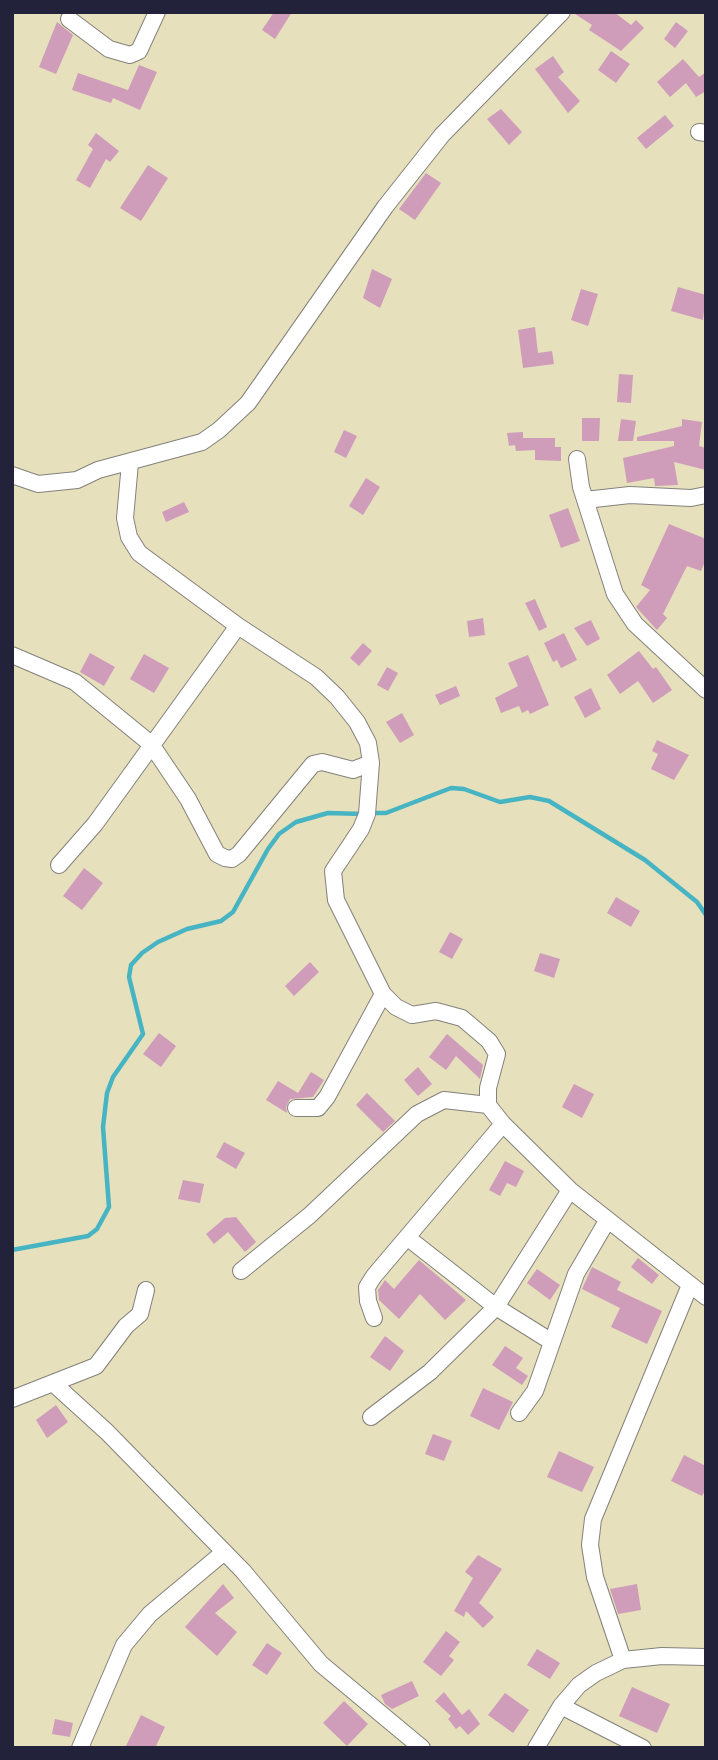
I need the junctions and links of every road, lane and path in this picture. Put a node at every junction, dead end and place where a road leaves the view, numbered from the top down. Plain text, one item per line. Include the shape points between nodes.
1 (157, 12) edge
2 (562, 12) edge
3 (69, 19) dead end
4 (577, 459) dead end
5 (130, 463) junction
6 (12, 475) edge
7 (706, 495) edge
8 (585, 500) junction
9 (238, 626) junction
10 (12, 655) edge
11 (706, 690) edge
12 (151, 744) junction
13 (371, 763) junction
14 (59, 865) dead end
15 (383, 994) junction
16 (488, 1105) junction
17 (296, 1108) dead end
18 (503, 1124) junction
19 (570, 1190) junction
20 (607, 1221) junction
21 (408, 1238) junction
22 (240, 1271) dead end
23 (690, 1285) junction
24 (146, 1290) dead end
25 (706, 1297) edge
26 (496, 1307) junction
27 (374, 1318) dead end
28 (552, 1342) junction
29 (53, 1383) junction
30 (12, 1399) edge
31 (519, 1413) dead end
32 (371, 1417) dead end
33 (223, 1553) junction
34 (706, 1657) edge
35 (623, 1660) junction
36 (561, 1706) junction
37 (80, 1748) edge
38 (422, 1748) edge
39 (536, 1748) edge
40 (643, 1748) edge

1 - 3 street via 139,51 130,55 109,49
2 - 5 street via 442,135 385,207 248,403 202,442
4 - 8 street
5 - 6 street via 77,480 38,484
5 - 9 street via 125,518 139,553
7 - 8 street
8 - 11 street via 615,594 660,651
9 - 12 street
9 - 13 street via 316,677 337,697 368,743
10 - 12 street via 75,682
12 - 13 street via 217,854 232,859 313,764 353,770
12 - 14 street
13 - 15 street via 367,814 333,871 336,900
15 - 16 street via 412,1015 436,1011 462,1018 489,1041 497,1054
15 - 17 street via 327,1097 318,1108
16 - 18 street
16 - 22 street via 444,1100 417,1114 310,1215
18 - 19 street
18 - 21 street
19 - 20 street
19 - 26 street
20 - 23 street
20 - 28 street via 576,1273
21 - 26 street
21 - 27 street via 367,1287
23 - 25 street
23 - 35 street via 593,1519 590,1545 595,1577
24 - 29 street via 140,1314 96,1366
26 - 28 street
26 - 32 street via 430,1372
28 - 31 street via 535,1391
29 - 30 street
29 - 33 street via 107,1432
33 - 37 street via 150,1614 124,1645
33 - 38 street via 321,1664
34 - 35 street
35 - 36 street via 587,1679
36 - 39 street
36 - 40 street

